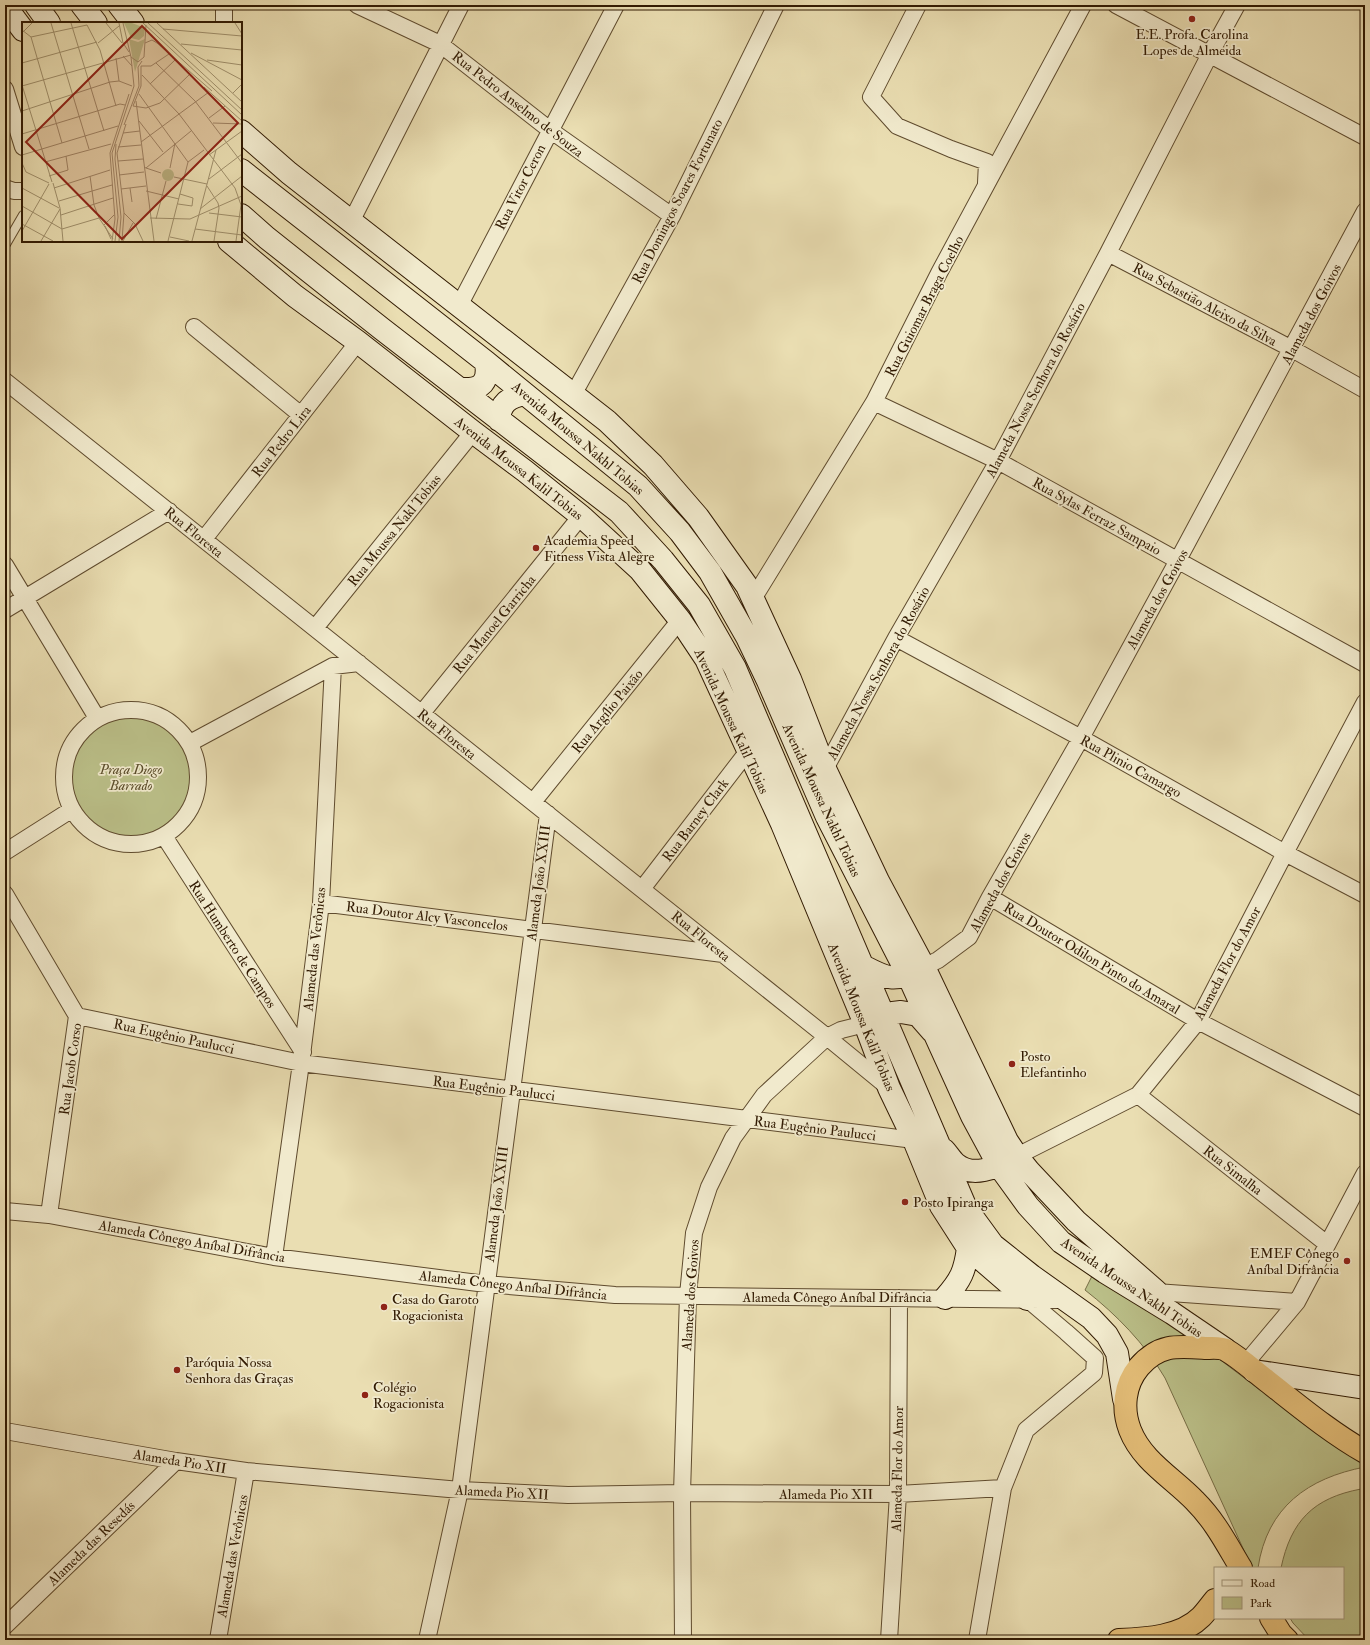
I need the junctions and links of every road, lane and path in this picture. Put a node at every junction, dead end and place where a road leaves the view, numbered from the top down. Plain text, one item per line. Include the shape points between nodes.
1 (36, 5) edge
2 (82, 5) edge
3 (119, 5) edge
4 (224, 5) edge
5 (357, 5) edge
6 (462, 5) edge
7 (616, 5) edge
8 (776, 5) edge
9 (918, 5) edge
10 (1083, 5) edge
11 (1116, 5) edge
12 (1237, 5) edge
13 (5, 6) edge
14 (48, 22) edge
15 (95, 22) edge
16 (132, 22) edge
17 (224, 22) edge
18 (22, 29) edge
19 (440, 44) junction
20 (1210, 54) junction
21 (5, 89) edge
22 (550, 130) junction
23 (242, 132) edge
24 (1365, 137) edge
25 (22, 144) edge
26 (242, 144) edge
27 (242, 171) edge
28 (986, 187) junction
29 (5, 188) edge
30 (22, 191) edge
31 (280, 201) junction
32 (1365, 210) edge
33 (242, 216) edge
34 (672, 216) junction
35 (22, 217) edge
36 (351, 222) junction
37 (230, 242) edge
38 (5, 246) edge
39 (1108, 253) junction
40 (295, 296) junction
41 (459, 306) junction
42 (194, 327) dead end
43 (382, 328) junction
44 (358, 342) junction
45 (1292, 349) junction
46 (486, 362) junction
47 (5, 381) edge
48 (462, 389) junction
49 (1365, 390) edge
50 (525, 394) junction
51 (573, 395) junction
52 (874, 402) junction
53 (301, 415) junction
54 (499, 420) junction
55 (473, 432) junction
56 (998, 461) junction
57 (169, 511) junction
58 (581, 516) junction
59 (204, 539) junction
60 (1178, 560) junction
61 (5, 565) edge
62 (25, 598) junction
63 (752, 599) junction
64 (5, 610) edge
65 (680, 620) junction
66 (315, 628) junction
67 (747, 636) junction
68 (896, 638) junction
69 (359, 663) junction
70 (1365, 664) edge
71 (333, 666) junction
72 (735, 668) junction
73 (790, 679) junction
74 (1365, 702) edge
75 (422, 713) junction
76 (97, 718) junction
77 (736, 722) junction
78 (1081, 738) junction
79 (190, 742) junction
80 (748, 751) junction
81 (825, 769) junction
82 (533, 802) junction
83 (71, 810) junction
84 (548, 814) junction
85 (782, 824) junction
86 (164, 836) junction
87 (5, 852) edge
88 (1285, 853) junction
89 (819, 864) junction
90 (878, 881) junction
91 (642, 889) junction
92 (5, 894) edge
93 (1365, 895) edge
94 (990, 897) junction
95 (321, 903) junction
96 (876, 913) junction
97 (532, 930) junction
98 (723, 954) junction
99 (861, 965) junction
100 (916, 971) junction
101 (77, 1016) junction
102 (875, 1021) junction
103 (1198, 1021) junction
104 (827, 1037) junction
105 (937, 1037) junction
106 (302, 1057) junction
107 (511, 1090) junction
108 (916, 1091) junction
109 (892, 1094) junction
110 (1138, 1095) junction
111 (1365, 1108) edge
112 (747, 1119) junction
113 (914, 1140) junction
114 (938, 1143) junction
115 (1008, 1154) junction
116 (1365, 1173) edge
117 (5, 1211) edge
118 (958, 1214) junction
119 (49, 1215) junction
120 (1327, 1244) junction
121 (968, 1248) junction
122 (274, 1256) junction
123 (486, 1284) junction
124 (1156, 1292) junction
125 (688, 1295) junction
126 (899, 1298) junction
127 (945, 1298) junction
128 (1027, 1299) junction
129 (1064, 1300) junction
130 (1297, 1302) junction
131 (1172, 1313) junction
132 (1225, 1349) junction
133 (1250, 1367) junction
134 (1365, 1388) edge
135 (1124, 1399) junction
136 (5, 1431) edge
137 (1365, 1452) edge
138 (176, 1461) junction
139 (246, 1471) junction
140 (1003, 1488) junction
141 (460, 1490) junction
142 (682, 1493) junction
143 (898, 1494) junction
144 (1227, 1545) junction
145 (1224, 1567) edge
146 (1240, 1567) edge
147 (1214, 1601) edge
148 (5, 1626) edge
149 (218, 1640) edge
150 (427, 1640) edge
151 (683, 1640) edge
152 (888, 1640) edge
153 (977, 1640) edge
154 (1119, 1640) edge

1 - 14 main road
2 - 15 main road
3 - 16 main road
4 - 17 street
5 - 19 street, Rua Pedro Anselmo de Souza
6 - 19 street
7 - 22 street, Rua Vitor Ceron
8 - 34 street, Rua Domingos Soares Fortunato
9 - 28 street via 871,97 897,126 987,162
10 - 28 street, Rua Guiomar Braga Coelho
11 - 20 street
12 - 20 street, Alameda Nossa Senhora do Rosário
13 - 18 main road
19 - 22 street, Rua Pedro Anselmo de Souza
19 - 36 street
20 - 24 street
20 - 39 street, Alameda Nossa Senhora do Rosário
21 - 25 street
22 - 34 street, Rua Pedro Anselmo de Souza
22 - 41 street, Rua Vitor Ceron
23 - 36 main road
26 - 31 main road
27 - 31 main road, Avenida Moussa Nakhl Tobias
28 - 52 street, Rua Guiomar Braga Coelho
29 - 30 street
31 - 46 main road, Avenida Moussa Nakhl Tobias
32 - 45 street, Alameda dos Goivos
33 - 43 main road, Avenida Moussa Nakhl Tobias
34 - 51 street, Rua Domingos Soares Fortunato
35 - 38 lane
36 - 41 main road
37 - 40 main road, Avenida Moussa Kalil Tobias
39 - 45 street, Rua Sebastião Aleixo da Silva
39 - 56 street, Alameda Nossa Senhora do Rosário
40 - 43 main road
40 - 44 main road, Avenida Moussa Kalil Tobias
41 - 51 main road
42 - 53 street
43 - 48 main road, Avenida Moussa Nakhl Tobias
44 - 53 street, Rua Pedro Lira
44 - 55 main road, Avenida Moussa Kalil Tobias
45 - 49 street, Rua Sebastião Aleixo da Silva
45 - 60 street, Alameda dos Goivos
46 - 48 main road via 488,372 481,386
46 - 50 main road, Avenida Moussa Nakhl Tobias
47 - 57 street, Rua Floresta
48 - 54 main road, Avenida Moussa Nakhl Tobias
50 - 54 main road via 512,397 504,403
50 - 67 main road, Avenida Moussa Nakhl Tobias via 638,486 680,532 710,572
51 - 63 main road via 607,421 653,465 698,517 746,586
52 - 56 street
52 - 63 street, Rua Guiomar Braga Coelho
53 - 59 street, Rua Pedro Lira
54 - 72 main road, Avenida Moussa Nakhl Tobias via 619,512 663,560 699,606
55 - 58 main road, Avenida Moussa Kalil Tobias
55 - 66 street, Rua Moussa Nakl Tobias
56 - 60 street, Rua Sylas Ferraz Sampaio
56 - 68 street, Alameda Nossa Senhora do Rosário
57 - 59 street, Rua Floresta
57 - 62 street
58 - 65 main road, Avenida Moussa Kalil Tobias via 640,570
58 - 75 street, Rua Manoel Garricha
59 - 66 street, Rua Floresta
60 - 70 street, Rua Sylas Ferraz Sampaio
60 - 78 street, Alameda dos Goivos
61 - 62 street
62 - 64 street
62 - 76 street
63 - 73 main road
65 - 77 main road, Avenida Moussa Kalil Tobias via 706,659
65 - 82 street, Rua Argílio Paixão
66 - 69 street, Rua Floresta
67 - 73 main road
67 - 96 main road, Avenida Moussa Nakhl Tobias via 827,817
68 - 78 street, Rua Plinio Camargo
68 - 81 street, Alameda Nossa Senhora do Rosário
69 - 71 street
69 - 75 street, Rua Floresta
71 - 79 street
71 - 95 street, Alameda das Verônicas
72 - 77 main road
72 - 89 main road, Avenida Moussa Nakhl Tobias
73 - 81 main road
74 - 88 street, Alameda Flor do Amor
75 - 82 street, Rua Floresta
76 - 79 street via 117,710 138,709 158,715 176,726
76 - 83 street via 80,731 69,749 63,770 64,790
77 - 80 main road, Avenida Moussa Kalil Tobias
78 - 88 street, Rua Plinio Camargo
78 - 94 street, Alameda dos Goivos
79 - 86 street via 198,770 198,784 193,804 181,822
80 - 85 main road, Avenida Moussa Kalil Tobias
80 - 91 street, Rua Barney Clark
81 - 90 main road
82 - 84 street, Rua Floresta
83 - 86 street via 84,827 102,839 123,844 144,843
83 - 87 street
84 - 91 street, Rua Floresta
84 - 97 street, Alameda João XXIII
85 - 89 main road
85 - 102 main road, Avenida Moussa Kalil Tobias
86 - 106 street, Rua Humberto de Campos
88 - 93 street, Rua Plinio Camargo
88 - 103 street, Alameda Flor do Amor
89 - 99 main road, Avenida Moussa Nakhl Tobias
90 - 96 main road
90 - 100 main road
91 - 98 street, Rua Floresta
92 - 101 street, Rua Jacob Corso
94 - 100 street, Alameda dos Goivos via 969,937 938,960
94 - 103 street, Rua Doutor Odilon Pinto do Amaral
95 - 97 street, Rua Doutor Alcy Vasconcelos
95 - 106 street, Alameda das Verônicas
96 - 100 main road, Avenida Moussa Nakhl Tobias
97 - 98 street, Rua Doutor Alcy Vasconcelos
97 - 107 street, Alameda João XXIII
98 - 104 street, Rua Floresta
99 - 100 main road via 889,979
99 - 102 main road, Avenida Moussa Nakhl Tobias
100 - 105 main road, Avenida Moussa Nakhl Tobias
100 - 115 main road
101 - 106 street, Rua Eugênio Paulucci
101 - 119 street, Rua Jacob Corso
102 - 104 street, Alameda dos Goivos via 841,1030
102 - 105 main road via 901,1012 918,1016
102 - 108 main road, Avenida Moussa Nakhl Tobias
102 - 109 main road, Avenida Moussa Kalil Tobias
103 - 110 street, Alameda Flor do Amor
103 - 111 street, Rua Doutor Odilon Pinto do Amaral
104 - 109 street, Rua Floresta
104 - 112 street, Alameda dos Goivos via 764,1095
105 - 115 main road, Avenida Moussa Nakhl Tobias via 972,1116
106 - 107 street, Rua Eugênio Paulucci
106 - 122 street, Alameda das Verônicas
107 - 112 street, Rua Eugênio Paulucci
107 - 123 street, Alameda João XXIII
108 - 109 main road
108 - 114 main road, Avenida Moussa Nakhl Tobias
109 - 113 main road, Avenida Moussa Kalil Tobias
110 - 115 street, Alameda Flor do Amor
110 - 120 street, Rua Simalha
112 - 113 street, Rua Eugênio Paulucci
112 - 125 street, Alameda dos Goivos via 733,1138 709,1187 694,1233
113 - 118 main road, Avenida Moussa Kalil Tobias via 941,1206
114 - 115 main road via 956,1165 971,1172
114 - 118 main road, Avenida Moussa Nakhl Tobias
115 - 124 main road via 1076,1221
115 - 131 main road, Avenida Moussa Nakhl Tobias via 1028,1206 1061,1242
116 - 120 street
117 - 119 street, Alameda Cônego Aníbal Difrância
118 - 121 main road, Avenida Moussa Kalil Tobias
118 - 129 main road, Avenida Moussa Nakhl Tobias via 993,1245
119 - 122 street, Alameda Cônego Aníbal Difrância
120 - 130 street
121 - 127 main road via 962,1274
121 - 128 main road, Avenida Moussa Kalil Tobias
122 - 123 street, Alameda Cônego Aníbal Difrância
123 - 125 street, Alameda Cônego Aníbal Difrância via 615,1295
123 - 141 street, Alameda João XXIII
124 - 130 street
124 - 131 main road
125 - 126 street, Alameda Cônego Aníbal Difrância
125 - 142 street, Alameda dos Goivos
126 - 127 street, Alameda Cônego Aníbal Difrância
126 - 143 street, Alameda Flor do Amor
127 - 128 street, Alameda Cônego Aníbal Difrância
128 - 129 street, Alameda Cônego Aníbal Difrância
128 - 140 street via 1095,1358 1094,1373 1026,1430
129 - 135 main road, Avenida Moussa Nakhl Tobias via 1091,1318 1107,1334 1117,1353
130 - 133 street
131 - 132 main road, Avenida Moussa Nakhl Tobias
132 - 133 highway, Avenida Moussa Nakhl Tobias
132 - 135 highway via 1181,1346 1166,1348 1144,1362 1135,1372
133 - 134 main road
133 - 137 highway, Avenida Moussa Nakhl Tobias via 1343,1439
135 - 144 highway, Avenida Moussa Nakhl Tobias via 1125,1414 1138,1445 1150,1461 1194,1500 1214,1522
136 - 138 street, Alameda Pio XII
138 - 139 street, Alameda Pio XII
138 - 148 street, Alameda das Resedás
139 - 141 street, Alameda Pio XII
139 - 149 street, Alameda das Verônicas
140 - 143 street, Alameda Pio XII
140 - 153 street
141 - 142 street, Alameda Pio XII via 568,1494
141 - 150 street, Alameda João XXIII
142 - 143 street, Alameda Pio XII
142 - 151 street, Alameda dos Goivos
143 - 152 street, Alameda Flor do Amor
144 - 145 highway
144 - 146 highway, Avenida Moussa Nakhl Tobias
147 - 154 highway via 1201,1618 1183,1630 1145,1639

